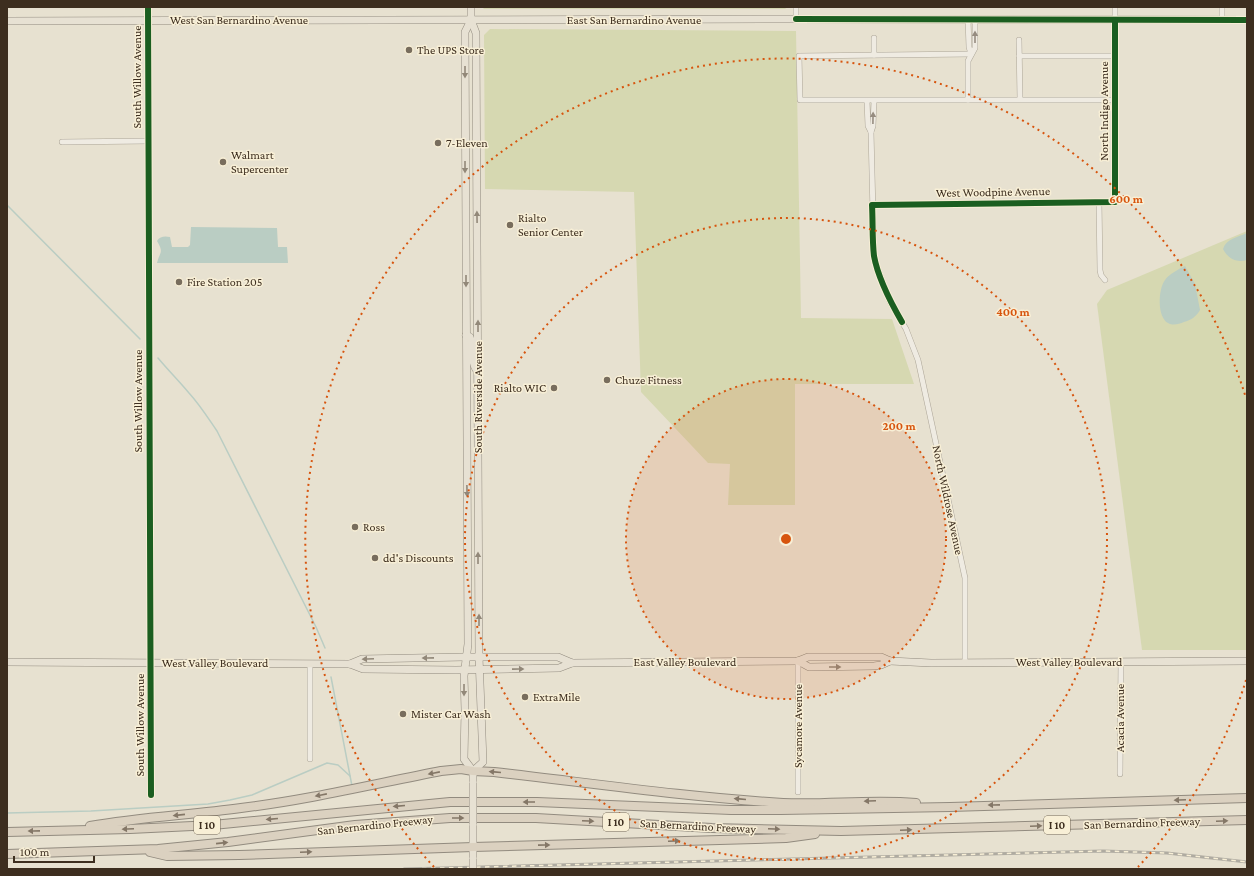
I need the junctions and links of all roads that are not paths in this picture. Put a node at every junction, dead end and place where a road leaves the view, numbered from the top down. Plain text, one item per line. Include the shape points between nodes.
1 (148, 7) edge
2 (471, 7) edge
3 (796, 7) edge
4 (1115, 7) edge
5 (1222, 7) edge
6 (796, 19) junction
7 (971, 19) junction
8 (471, 20) junction
9 (1115, 20) junction
10 (1222, 20) junction
11 (1247, 20) edge
12 (7, 21) edge
13 (148, 21) junction
14 (874, 38) dead end
15 (1019, 40) dead end
16 (971, 54) junction
17 (874, 55) junction
18 (1019, 56) junction
19 (1115, 56) junction
20 (1020, 99) junction
21 (968, 100) junction
22 (1115, 100) junction
23 (867, 101) junction
24 (874, 101) junction
25 (871, 132) junction
26 (148, 141) junction
27 (62, 142) dead end
28 (1099, 202) junction
29 (1115, 202) joint
30 (872, 205) junction
31 (1105, 280) dead end
32 (466, 335) junction
33 (478, 371) junction
34 (473, 657) junction
35 (798, 661) junction
36 (1121, 661) junction
37 (1247, 661) edge
38 (7, 662) edge
39 (151, 663) junction
40 (572, 663) junction
41 (966, 663) junction
42 (310, 664) junction
43 (350, 664) junction
44 (465, 670) junction
45 (476, 670) junction
46 (310, 759) dead end
47 (473, 771) junction
48 (1120, 774) dead end
49 (798, 792) dead end
50 (151, 795) dead end
51 (1247, 798) edge
52 (950, 807) junction
53 (1247, 820) edge
54 (61, 830) junction
55 (841, 831) junction
56 (7, 832) edge
57 (473, 847) junction
58 (141, 850) junction
59 (7, 854) edge
60 (473, 869) edge

1 - 13 street, South Willow Avenue
2 - 8 main road, South Riverside Avenue
3 - 6 street
4 - 9 street, North Indigo Avenue
5 - 10 street
6 - 7 main road, East San Bernardino Avenue
6 - 8 main road, East San Bernardino Avenue
7 - 9 main road, East San Bernardino Avenue
7 - 16 street
8 - 13 main road, West San Bernardino Avenue
8 -> 32 main road, South Riverside Avenue via 465,32
33 -> 8 main road, South Riverside Avenue via 476,33
9 - 10 main road, East San Bernardino Avenue
9 - 19 street, North Indigo Avenue
10 - 11 main road, East San Bernardino Avenue
12 - 13 main road, West San Bernardino Avenue
13 - 26 street, South Willow Avenue
14 - 17 street
15 - 18 street
16 - 17 street
16 - 21 street via 968,67
17 - 23 street via 799,56 800,100
18 - 19 street
18 - 20 street
19 - 22 street, North Indigo Avenue
20 - 21 street
20 - 22 street
21 - 24 street
22 - 29 street, North Indigo Avenue
23 - 24 street
23 - 25 street, North Wildrose Avenue via 868,126
25 -> 24 street, North Wildrose Avenue
25 - 30 street, North Wildrose Avenue
26 - 27 street
26 - 39 street, South Willow Avenue
28 - 29 street, West Woodpine Avenue
28 - 30 street, West Woodpine Avenue
28 - 31 street via 1100,270
30 - 41 street, North Wildrose Avenue via 876,264 890,302 906,329 918,360 963,567
32 - 33 main road via 470,337 473,364
32 -> 34 main road, South Riverside Avenue
34 -> 33 main road, South Riverside Avenue
34 - 40 main road, East Valley Boulevard via 558,657
34 -> 43 main road, West Valley Boulevard via 362,659
34 - 44 main road, South Riverside Avenue
34 - 45 main road, South Riverside Avenue
35 - 40 main road, East Valley Boulevard
35 - 41 main road, West Valley Boulevard via 809,667 881,665 890,661
35 - 49 street, Sycamore Avenue
36 - 37 main road, West Valley Boulevard
36 - 41 main road, West Valley Boulevard
36 - 48 street, Acacia Avenue
38 - 39 main road, West Valley Boulevard
39 - 42 main road, West Valley Boulevard
39 - 50 street, South Willow Avenue
45 -> 40 main road, East Valley Boulevard via 559,668
42 - 43 main road, West Valley Boulevard
42 - 46 street
43 - 44 main road, West Valley Boulevard via 363,669
44 - 45 main road, West Valley Boulevard
44 -> 47 main road, South Riverside Avenue via 464,760
45 - 47 main road, South Riverside Avenue via 483,762
52 -> 47 highway via 877,801 784,803
47 -> 54 highway via 441,771 291,801
47 - 57 main road, South Riverside Avenue, bridge
51 -> 52 highway, San Bernardino Freeway / I 10
52 -> 54 highway, San Bernardino Freeway / I 10 via 738,810 537,802 450,802 213,825
55 -> 53 highway, San Bernardino Freeway / I 10
54 -> 56 highway, San Bernardino Freeway / I 10
57 -> 55 highway via 786,838
58 -> 55 highway, San Bernardino Freeway / I 10 via 228,842 364,824 450,818 536,818 712,828
58 -> 57 highway via 167,856
57 - 60 main road, South Riverside Avenue, bridge
58 - 59 highway, San Bernardino Freeway / I 10

